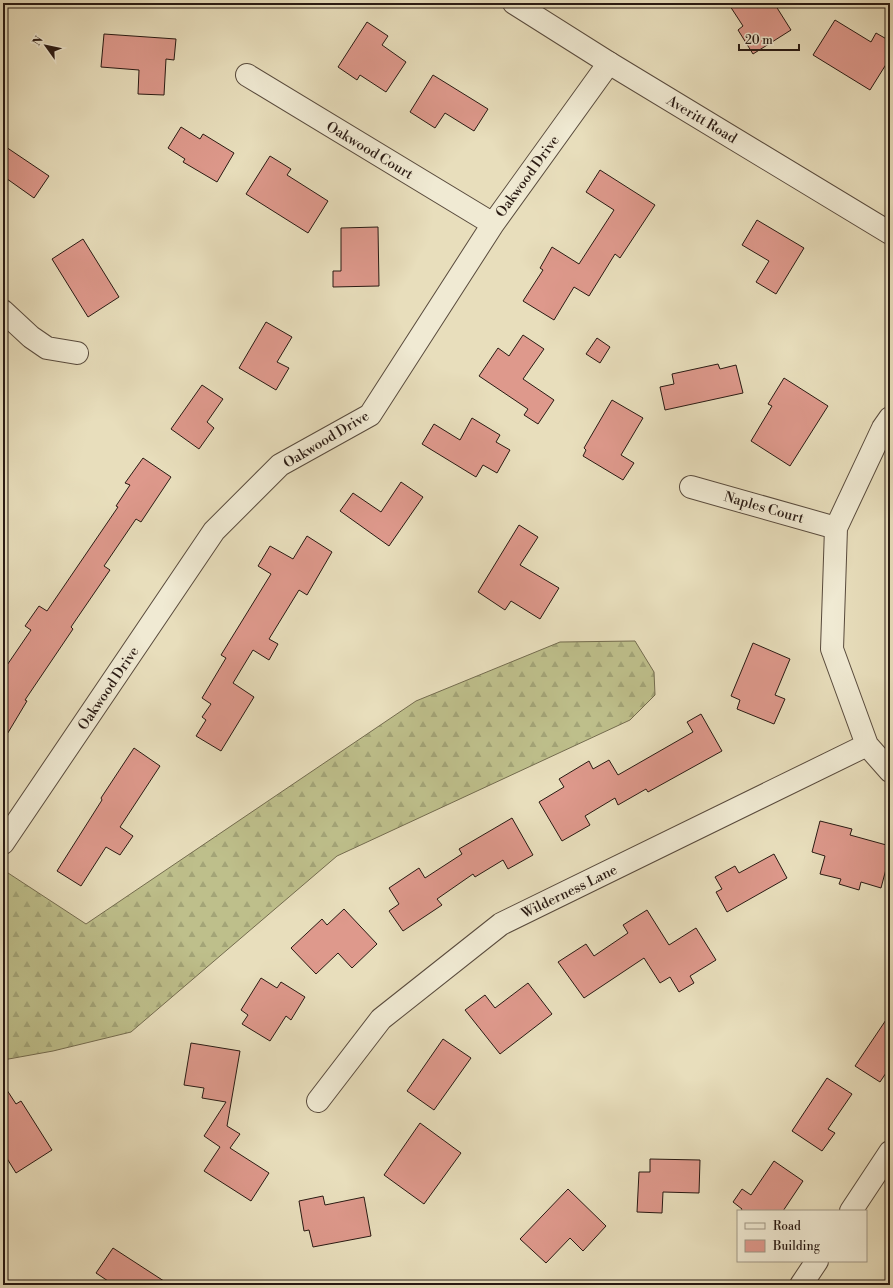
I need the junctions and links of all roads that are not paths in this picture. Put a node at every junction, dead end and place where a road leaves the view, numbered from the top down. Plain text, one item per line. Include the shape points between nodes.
1 (514, 3) edge
2 (610, 63) junction
3 (247, 75) dead end
4 (493, 224) junction
5 (890, 233) edge
6 (3, 311) edge
7 (77, 353) dead end
8 (890, 418) edge
9 (691, 487) dead end
10 (836, 528) junction
11 (867, 745) junction
12 (890, 771) edge
13 (3, 844) edge
14 (318, 1101) dead end
15 (890, 1152) edge
16 (851, 1210) edge
17 (816, 1262) edge
18 (801, 1285) edge

1 - 2 street, Averitt Road
2 - 4 street, Oakwood Drive
2 - 5 street, Averitt Road
3 - 4 street, Oakwood Court
4 - 13 street, Oakwood Drive via 370,415 280,465 214,530
6 - 7 street via 30,337 47,348
8 - 10 street
9 - 10 street, Naples Court
10 - 11 street via 832,649
11 - 12 street
11 - 14 street, Wilderness Lane via 501,924 381,1019
15 - 16 street
17 - 18 street

